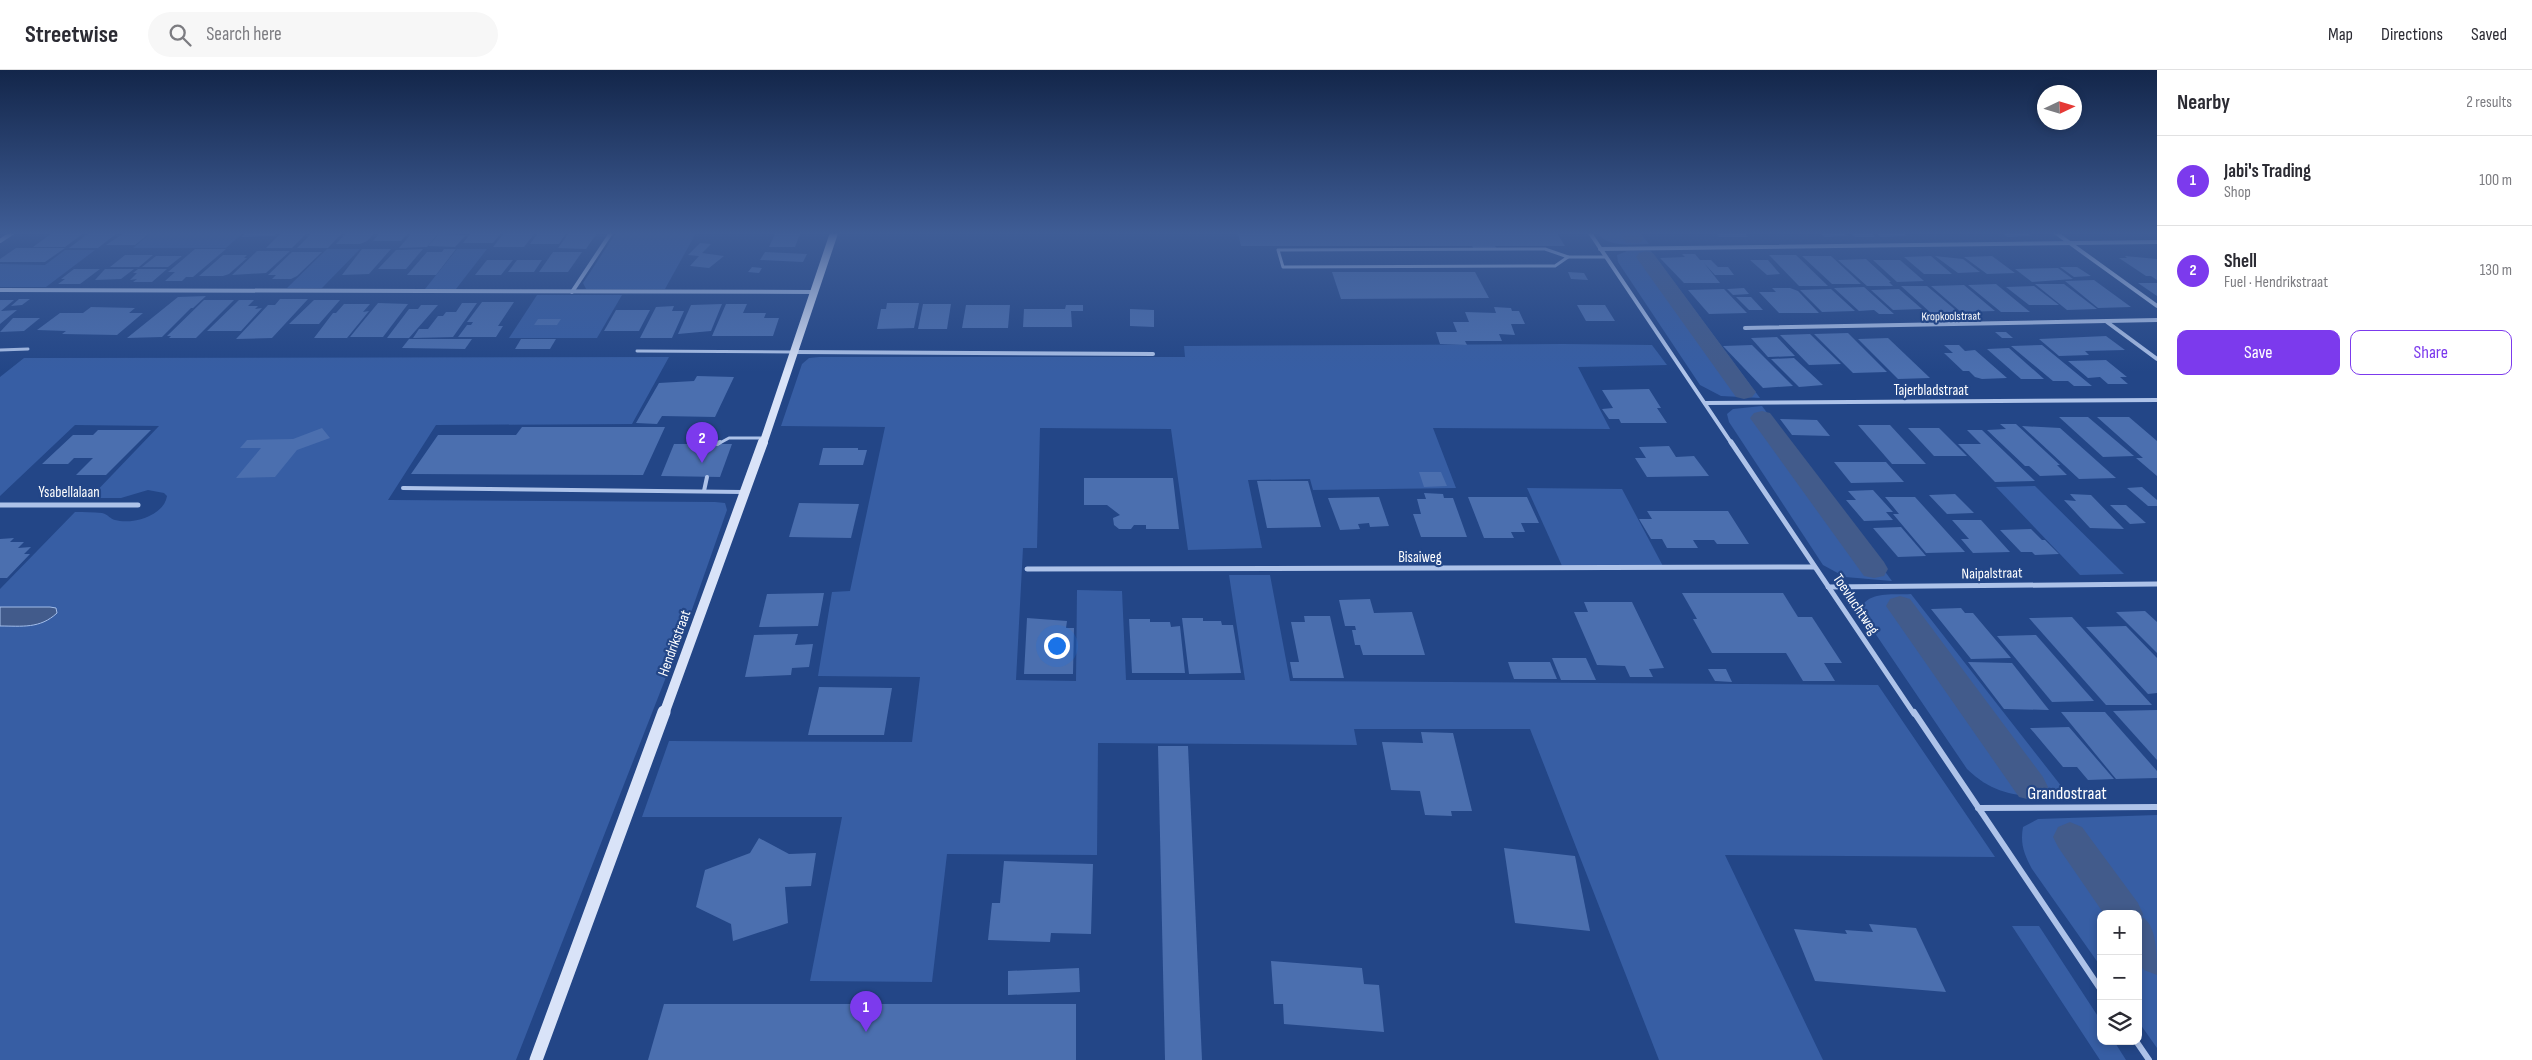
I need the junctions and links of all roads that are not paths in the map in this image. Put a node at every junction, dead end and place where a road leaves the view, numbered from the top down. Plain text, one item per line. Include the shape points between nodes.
1 (580, 279) edge
2 (819, 279) edge
3 (1620, 279) edge
4 (2119, 279) edge
5 (0, 290) edge
6 (572, 292) junction
7 (815, 292) junction
8 (2157, 306) edge
9 (2157, 320) edge
10 (2107, 322) junction
11 (1745, 328) dead end
12 (28, 349) dead end
13 (0, 350) edge
14 (637, 352) dead end
15 (795, 352) junction
16 (1153, 354) dead end
17 (2157, 359) edge
18 (2157, 400) edge
19 (1705, 403) junction
20 (765, 438) junction
21 (717, 444) dead end
22 (707, 477) dead end
23 (403, 488) dead end
24 (704, 491) junction
25 (746, 492) junction
26 (0, 505) edge
27 (138, 505) dead end
28 (1814, 568) junction
29 (1027, 569) dead end
30 (2157, 584) edge
31 (1828, 587) junction
32 (2157, 807) edge
33 (1978, 808) junction
34 (2097, 984) edge
35 (2139, 1045) edge
36 (536, 1060) edge
37 (2149, 1060) edge

1 - 6 street
2 - 7 street, Hendrikstraat
3 - 19 street, Toevluchtweg
4 - 8 street
5 - 6 street
6 - 7 street
7 - 15 street, Hendrikstraat
9 - 10 street, Kropkoolstraat
10 - 11 street, Kropkoolstraat
10 - 17 street
12 - 13 lane
14 - 15 lane
15 - 16 street
15 - 20 street, Hendrikstraat
18 - 19 street, Tajerbladstraat
19 - 28 street, Toevluchtweg
20 - 21 lane via 729,438
20 - 25 street, Hendrikstraat
22 - 24 lane
23 - 24 lane
24 - 25 lane
25 - 36 street, Hendrikstraat
26 - 27 street, Ysabellalaan
28 - 29 street, Bisaiweg
28 - 31 street, Toevluchtweg
30 - 31 street, Naipalstraat
31 - 33 street, Toevluchtweg
32 - 33 street, Grandostraat
33 - 34 street, Toevluchtweg
35 - 37 street

